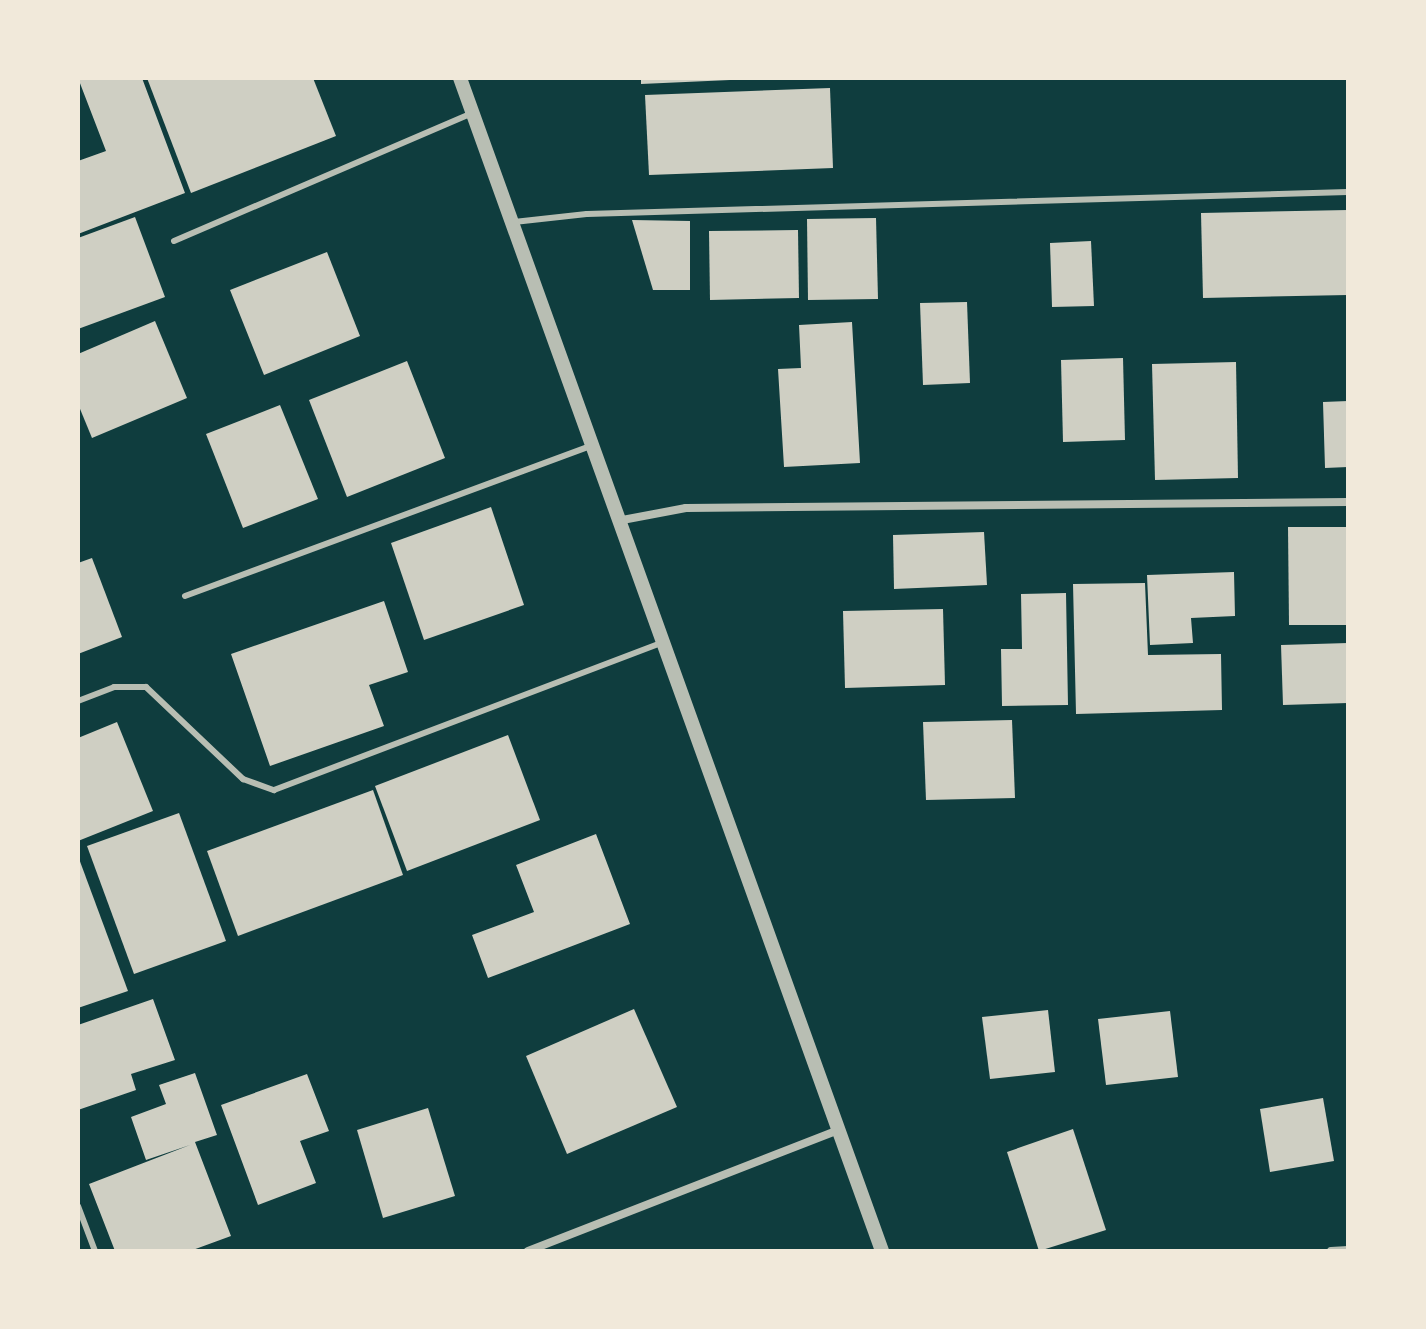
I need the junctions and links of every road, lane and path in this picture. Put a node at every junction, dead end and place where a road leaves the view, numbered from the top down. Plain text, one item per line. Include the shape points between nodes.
1 (460, 78) edge
2 (472, 113) junction
3 (1348, 192) edge
4 (510, 222) junction
5 (174, 241) dead end
6 (590, 446) junction
7 (1348, 502) edge
8 (617, 521) junction
9 (185, 596) dead end
10 (661, 643) junction
11 (78, 701) edge
12 (839, 1130) junction
13 (78, 1206) edge
14 (1348, 1250) edge
15 (95, 1251) edge
16 (528, 1251) edge
17 (882, 1251) edge
18 (1331, 1251) edge

1 - 2 street
2 - 4 street
2 - 5 lane
3 - 4 lane via 602,213
4 - 6 street
6 - 8 street
6 - 9 lane
7 - 8 street via 686,508
8 - 10 street
10 - 11 lane via 274,790 243,779 146,687 130,683
10 - 12 street
12 - 16 street
12 - 17 street
13 - 15 lane
14 - 18 street

